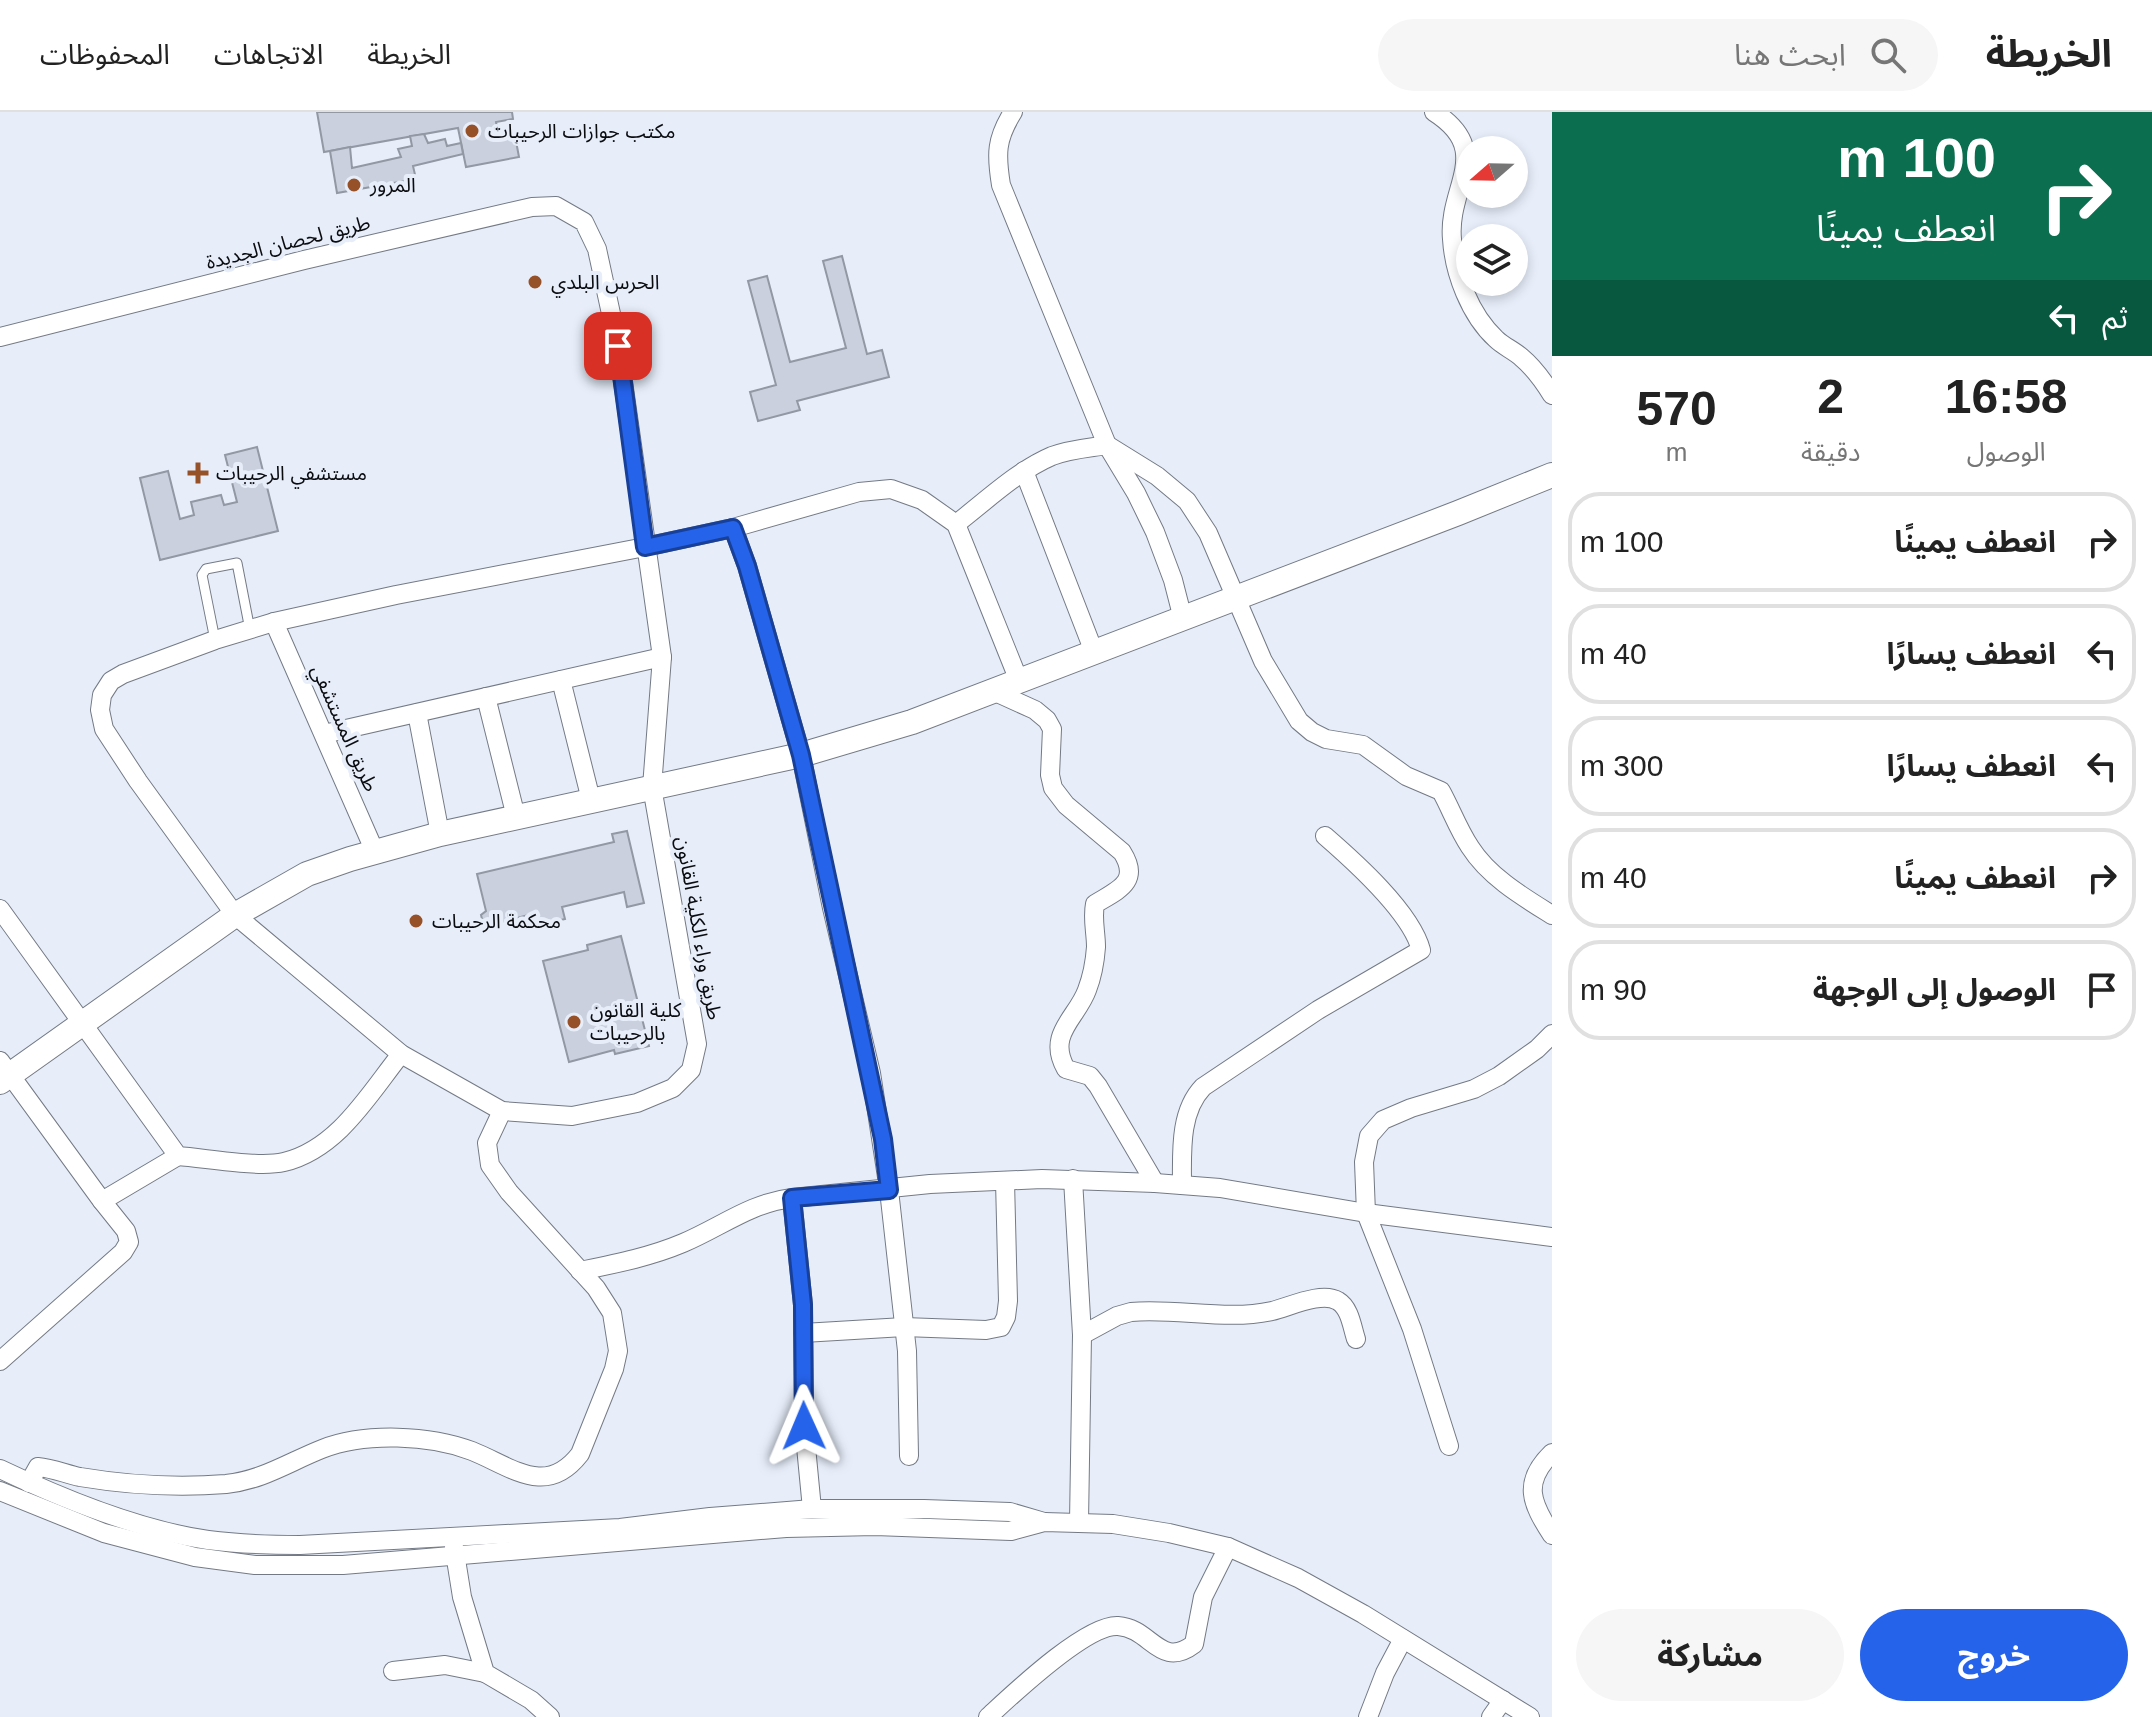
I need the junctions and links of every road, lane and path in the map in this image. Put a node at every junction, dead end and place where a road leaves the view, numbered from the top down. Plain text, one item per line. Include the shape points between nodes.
1 (1013, 112) edge
2 (1434, 112) edge
3 (584, 222) joint
4 (0, 337) edge
5 (1552, 395) edge
6 (1107, 445) junction
7 (1024, 471) junction
8 (1552, 475) edge
9 (956, 524) junction
10 (733, 528) junction
11 (645, 547) junction
12 (1235, 599) junction
13 (1183, 619) junction
14 (274, 622) junction
15 (250, 630) junction
16 (215, 640) junction
17 (1094, 652) junction
18 (662, 657) junction
19 (561, 680) junction
20 (1019, 681) junction
21 (993, 691) junction
22 (486, 697) junction
23 (417, 713) junction
24 (324, 734) junction
25 (801, 755) junction
26 (652, 787) junction
27 (591, 800) junction
28 (516, 817) junction
29 (440, 834) junction
30 (1325, 836) dead end
31 (375, 852) junction
32 (0, 909) edge
33 (235, 915) junction
34 (1552, 915) edge
35 (84, 1022) junction
36 (1552, 1034) edge
37 (401, 1054) junction
38 (3, 1073) edge
39 (502, 1111) junction
40 (178, 1156) junction
41 (1073, 1179) junction
42 (1005, 1181) junction
43 (1155, 1183) junction
44 (1182, 1185) junction
45 (889, 1190) junction
46 (792, 1198) junction
47 (102, 1201) junction
48 (1366, 1213) junction
49 (1552, 1237) edge
50 (580, 1271) junction
51 (904, 1327) junction
52 (803, 1333) junction
53 (1082, 1335) junction
54 (1356, 1339) dead end
55 (0, 1361) edge
56 (1449, 1446) dead end
57 (1552, 1453) edge
58 (909, 1456) dead end
59 (0, 1469) edge
60 (29, 1483) junction
61 (0, 1491) edge
62 (812, 1509) junction
63 (1044, 1522) junction
64 (1079, 1522) junction
65 (1552, 1535) edge
66 (621, 1536) junction
67 (453, 1537) junction
68 (1228, 1547) junction
69 (455, 1557) junction
70 (1403, 1639) junction
71 (393, 1671) dead end
72 (485, 1673) junction
73 (1503, 1700) junction
74 (550, 1717) edge
75 (988, 1717) edge
76 (1368, 1717) edge
77 (1491, 1717) edge
78 (1530, 1717) edge

1 - 6 street via 996,156 1001,185
2 - 5 street via 1463,139 1465,172 1451,237 1458,275 1495,339 1522,357
3 - 4 street, طريق لحصان الجديدة via 556,206 532,207
3 - 11 street, طريق وراء الكلية القانون via 597,249 618,346
6 - 7 street via 1053,456
6 - 12 street via 1187,501 1208,533
6 - 13 street via 1155,532
7 - 9 street
7 - 17 street
8 - 12 main road
9 - 10 street, طريق وراء الكلية القانون via 922,500 891,489 859,492
9 - 20 street
10 - 11 street, طريق وراء الكلية القانون
10 - 25 street
11 - 14 street, طريق وراء الكلية القانون
11 - 18 street, طريق وراء الكلية القانون
12 - 13 main road
12 - 34 street via 1263,661 1299,721 1326,739 1363,745 1406,776 1441,791 1470,849
13 - 17 main road
14 - 15 street, طريق وراء الكلية القانون
14 - 24 street, طريق المستشفي
15 - 16 street, طريق وراء الكلية القانون
15 - 16 lane via 237,563 206,569 202,575
16 - 33 street, طريق وراء الكلية القانون via 111,681 100,710 104,729
17 - 20 main road
18 - 19 street
18 - 26 street, طريق وراء الكلية القانون
19 - 22 street
19 - 27 street
20 - 21 main road
21 - 25 main road
21 - 43 street via 1047,720 1052,729 1053,788 1128,862 1125,884 1095,904 1092,974 1064,1029 1061,1059 1066,1069 1090,1076 1098,1086
22 - 23 street
22 - 28 street
23 - 24 street
23 - 29 street
24 - 31 street, طريق المستشفي
25 - 26 main road
25 - 45 street via 871,1073
26 - 27 main road
26 - 39 street, طريق وراء الكلية القانون via 697,1044 691,1070 673,1088 598,1113
27 - 28 main road
28 - 29 main road
29 - 31 main road
30 - 44 street via 1394,906 1421,950 1318,1010 1203,1087 1187,1116
31 - 33 main road via 307,874
32 - 35 street
33 - 35 main road
33 - 37 street, طريق وراء الكلية القانون
35 - 38 main road
35 - 40 street
36 - 48 street via 1474,1089 1383,1120 1369,1136 1364,1162
37 - 39 street, طريق وراء الكلية القانون
37 - 40 street via 348,1120 305,1154 282,1163
38 - 47 street
39 - 50 street via 487,1143 490,1165
40 - 47 street
41 - 42 street
41 - 43 street
41 - 53 street
42 - 45 street
42 - 51 street via 1008,1301 1001,1327
43 - 44 street
44 - 48 street
45 - 46 street
45 - 51 street
46 - 50 street via 751,1207 682,1244
46 - 52 street
47 - 55 street via 126,1231 129,1242 123,1252
48 - 49 street
48 - 56 street via 1412,1329
50 - 60 street via 612,1313 618,1351 580,1454 555,1476 518,1473 470,1450 437,1443 357,1438 285,1468 228,1484 160,1486 38,1467
51 - 52 street
51 - 58 street
52 - 62 street
53 - 54 street via 1131,1312 1255,1313 1330,1298 1346,1310
53 - 64 street
57 - 65 street via 1533,1476 1533,1498
59 - 60 street
60 - 67 street via 138,1523 207,1540 300,1545
61 - 69 street via 104,1533 222,1562 343,1565
62 - 63 street via 1010,1512
62 - 66 street via 710,1517
63 - 64 street
63 - 66 street via 1011,1531 875,1526
64 - 68 street via 1169,1533
66 - 67 street
66 - 69 street
67 - 69 street
68 - 70 street via 1298,1578
68 - 75 street via 1203,1597 1194,1644 1182,1653 1170,1654 1118,1626 1098,1631 1044,1667
69 - 72 street
70 - 73 street
70 - 76 street
71 - 72 street via 445,1665
72 - 74 street
73 - 77 street
73 - 78 street

